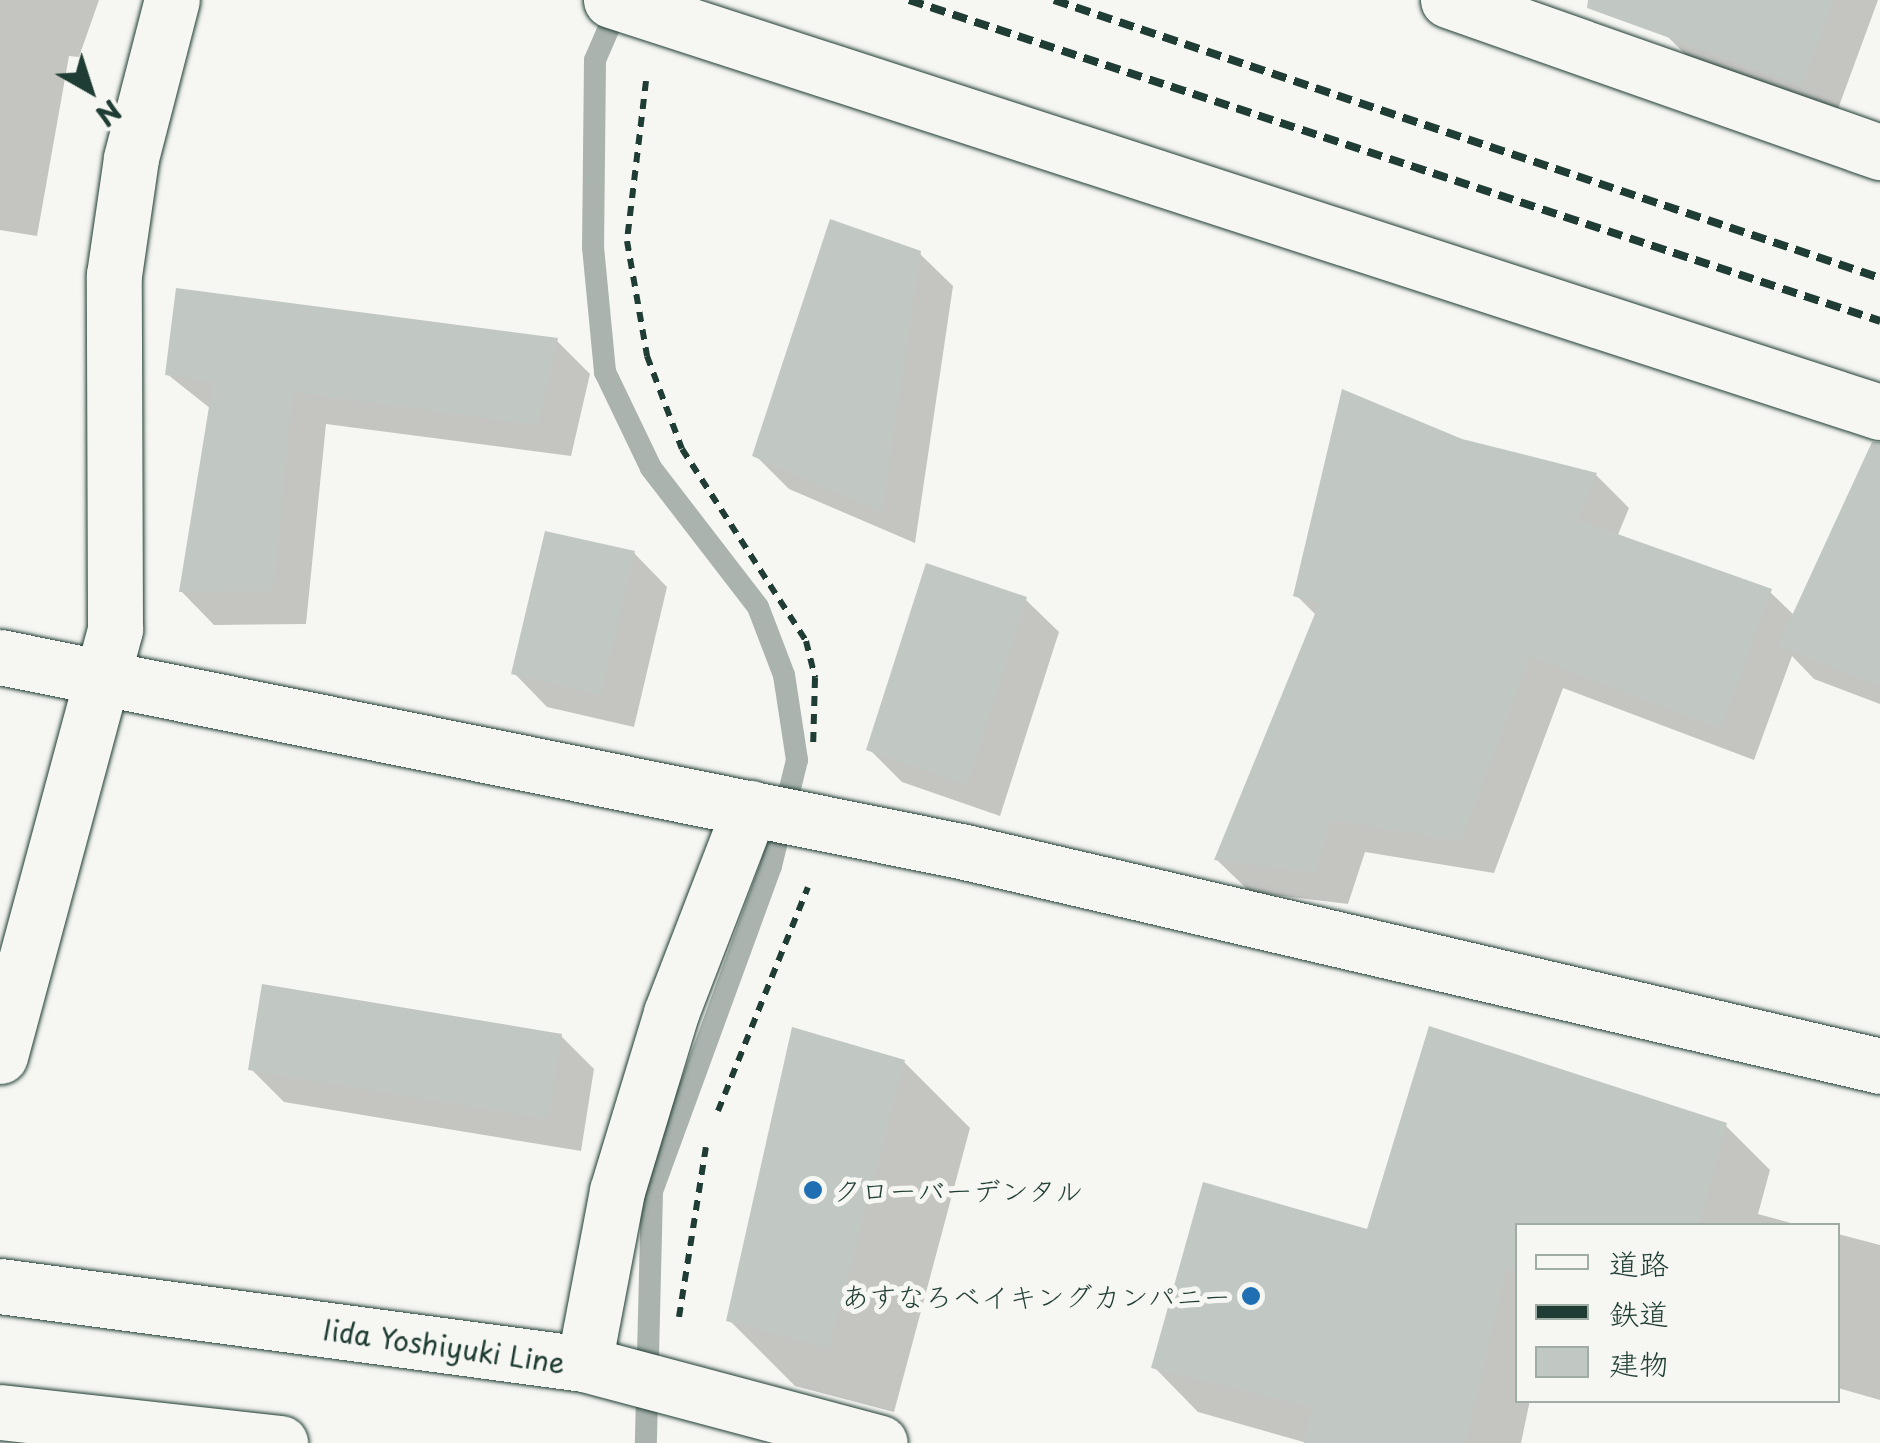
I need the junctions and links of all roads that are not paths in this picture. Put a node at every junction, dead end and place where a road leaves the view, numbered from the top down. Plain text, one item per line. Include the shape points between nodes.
1 (172, 0) edge
2 (611, 0) edge
3 (1448, 0) edge
4 (1575, 19) edge
5 (1880, 152) edge
6 (1880, 412) edge
7 (0, 657) edge
8 (105, 678) junction
9 (750, 808) junction
10 (0, 1056) edge
11 (1880, 1066) edge
12 (0, 1286) edge
13 (584, 1364) junction
14 (0, 1412) edge
15 (280, 1443) edge
16 (880, 1443) edge

1 - 8 street via 132,158 114,276 115,629
2 - 6 street
3 - 4 street
4 - 5 street
7 - 8 street
8 - 9 street
8 - 10 street
9 - 11 street
9 - 13 street via 622,1173
12 - 13 street, Iida Yoshiyuki Line
13 - 16 street, Iida Yoshiyuki Line
14 - 15 street

